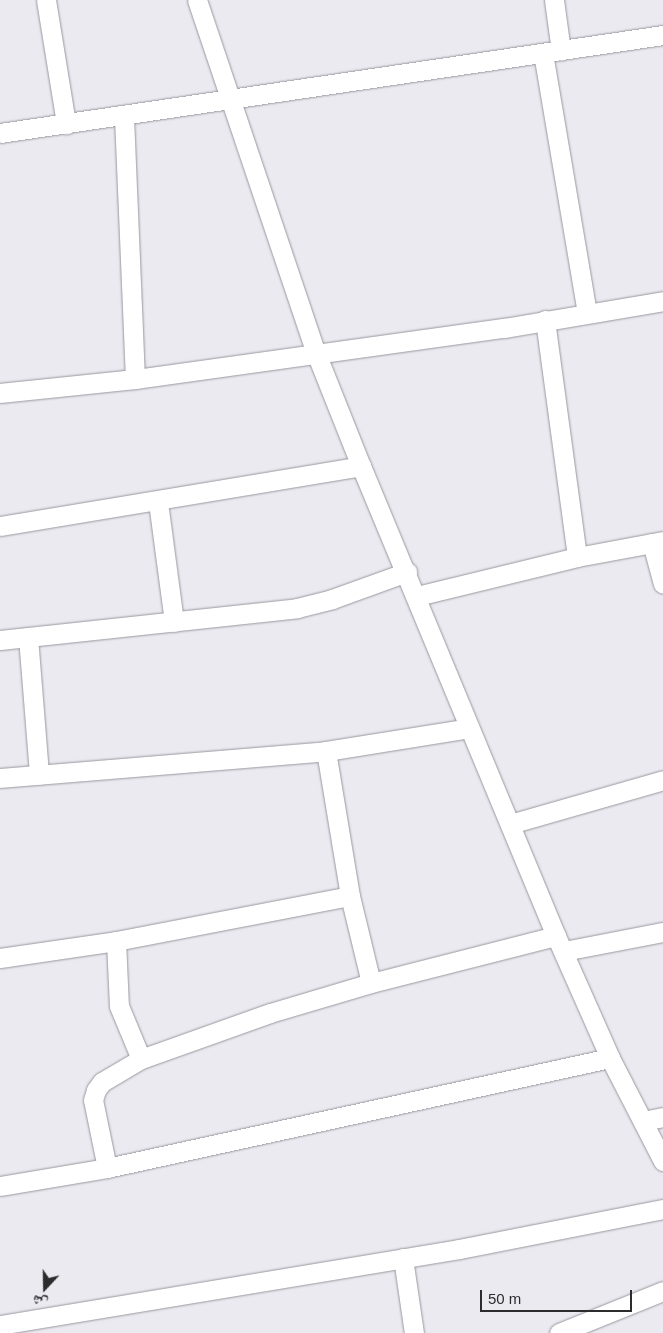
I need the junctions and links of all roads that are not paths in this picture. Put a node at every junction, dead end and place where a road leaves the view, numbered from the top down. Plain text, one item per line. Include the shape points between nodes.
1 (46, 0) edge
2 (197, 0) edge
3 (554, 0) edge
4 (663, 35) edge
5 (552, 52) junction
6 (232, 101) junction
7 (124, 116) junction
8 (66, 124) junction
9 (0, 133) edge
10 (663, 300) edge
11 (587, 312) junction
12 (545, 320) junction
13 (316, 353) junction
14 (135, 379) junction
15 (0, 393) edge
16 (361, 466) junction
17 (158, 502) junction
18 (0, 526) edge
19 (658, 542) edge
20 (577, 558) junction
21 (406, 572) junction
22 (663, 584) edge
23 (417, 596) junction
24 (174, 622) junction
25 (28, 637) junction
26 (0, 640) edge
27 (469, 728) junction
28 (326, 752) junction
29 (39, 775) junction
30 (0, 778) edge
31 (663, 780) edge
32 (510, 824) junction
33 (350, 896) junction
34 (663, 932) edge
35 (116, 941) junction
36 (560, 943) junction
37 (0, 958) edge
38 (370, 983) junction
39 (610, 1058) junction
40 (141, 1059) junction
41 (663, 1118) edge
42 (643, 1122) junction
43 (663, 1161) edge
44 (107, 1168) junction
45 (0, 1186) edge
46 (663, 1209) edge
47 (403, 1258) junction
48 (663, 1291) edge
49 (0, 1325) edge
50 (414, 1333) edge
51 (559, 1333) edge

1 - 8 street
2 - 6 street
3 - 5 street
4 - 5 street
5 - 6 street
5 - 11 street
6 - 7 street
6 - 13 street
7 - 8 street
7 - 14 street
8 - 9 street
10 - 11 street
11 - 12 street
12 - 13 street
12 - 20 street
13 - 14 street
13 - 16 street
14 - 15 street
16 - 17 street
16 - 21 street
17 - 18 street
17 - 24 street
19 - 20 street
19 - 22 street
20 - 23 street
21 - 23 street
21 - 24 street via 332,600 297,608
23 - 27 street
24 - 25 street
25 - 26 street
25 - 29 street
27 - 28 street
27 - 32 street
28 - 29 street
28 - 33 street
29 - 30 street
31 - 32 street
32 - 36 street
33 - 35 street
33 - 38 street
34 - 36 street
35 - 37 street
35 - 40 street via 119,1006
36 - 38 street
36 - 39 street
38 - 40 street via 270,1013
39 - 42 street
39 - 44 street
40 - 44 street via 102,1082 96,1090 93,1100
41 - 42 street
42 - 43 street
44 - 45 street
46 - 47 street
47 - 49 street
47 - 50 street
48 - 51 street

